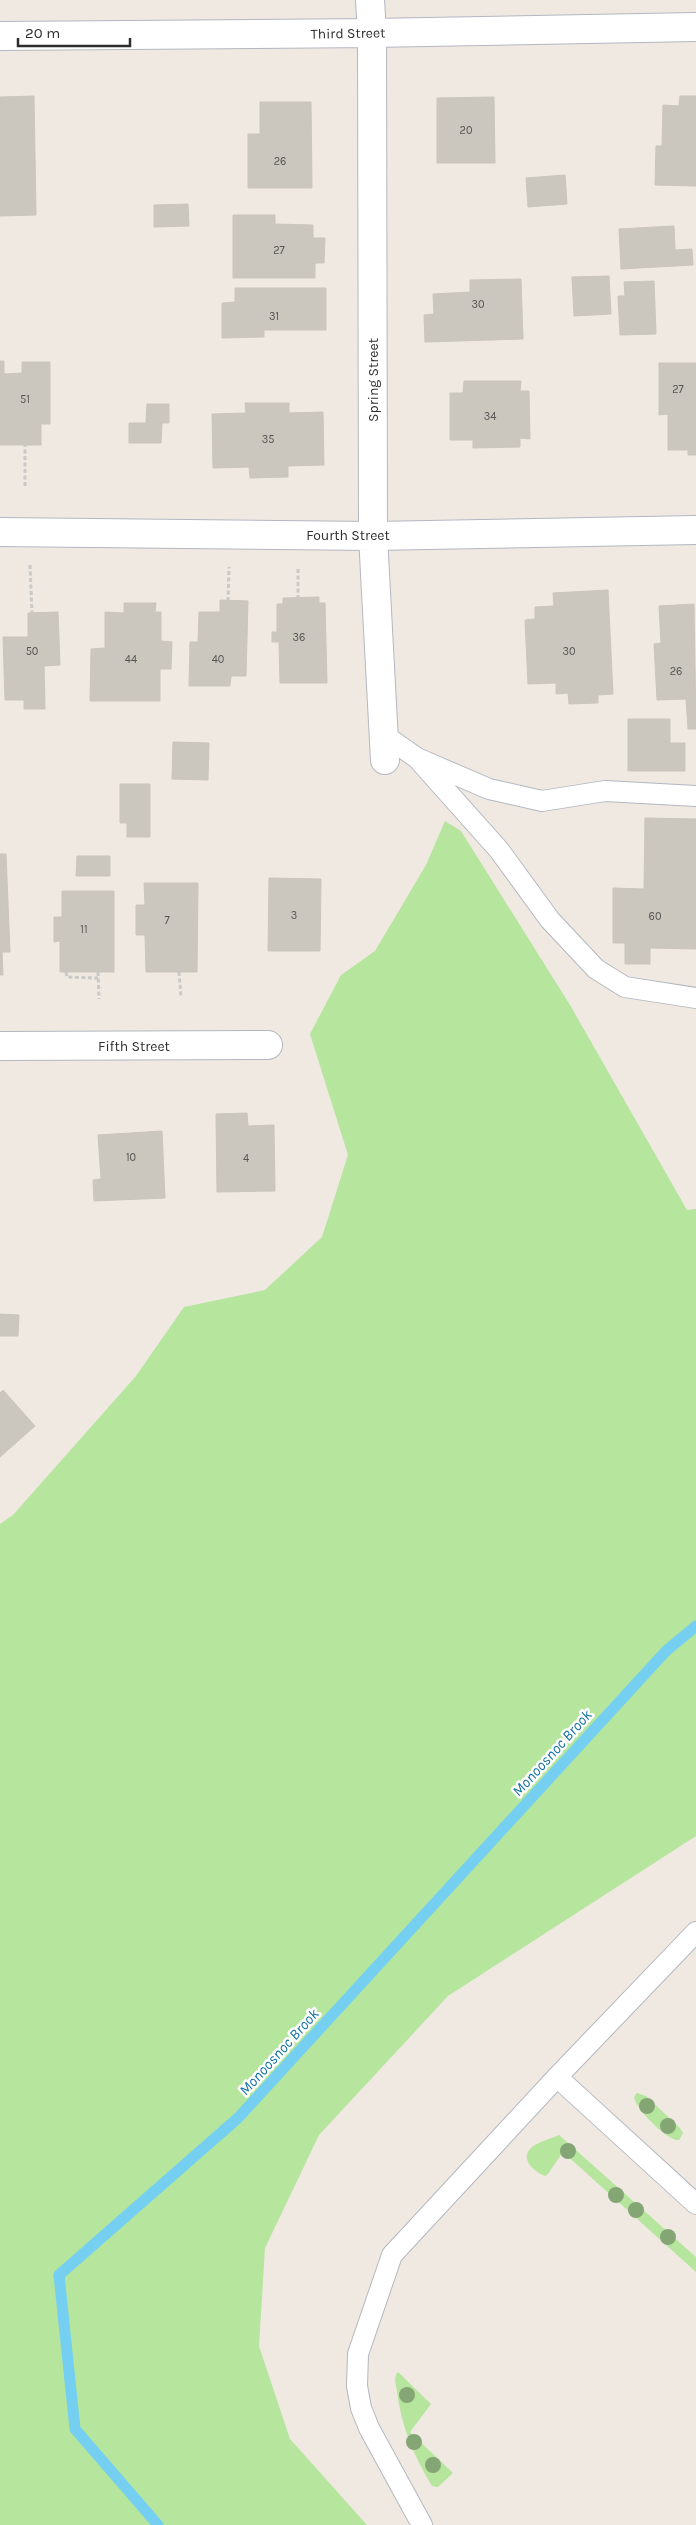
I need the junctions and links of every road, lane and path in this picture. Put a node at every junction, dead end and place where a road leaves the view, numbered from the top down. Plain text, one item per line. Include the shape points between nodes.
1 (370, 0) edge
2 (696, 27) edge
3 (372, 34) junction
4 (0, 36) edge
5 (25, 445) dead end
6 (25, 486) dead end
7 (696, 530) edge
8 (0, 532) edge
9 (374, 536) junction
10 (229, 561) dead end
11 (298, 561) dead end
12 (30, 562) dead end
13 (298, 598) dead end
14 (228, 601) dead end
15 (32, 613) dead end
16 (384, 747) joint
17 (417, 758) junction
18 (696, 796) edge
19 (66, 972) dead end
20 (98, 972) dead end
21 (179, 972) dead end
22 (98, 978) junction
23 (181, 998) dead end
24 (696, 998) edge
25 (99, 999) dead end
26 (268, 1045) dead end
27 (0, 1046) edge
28 (696, 1932) edge
29 (557, 2077) junction
30 (696, 2204) edge
31 (422, 2525) edge

1 - 3 street, Spring Street
2 - 3 street, Third Street
3 - 4 street, Third Street
3 - 9 street, Spring Street
5 - 6 path
7 - 9 street, Fourth Street
8 - 9 street, Fourth Street
9 - 16 street, Spring Street
10 - 14 path
11 - 13 path
12 - 15 path
16 - 17 lane
17 - 18 lane via 489,789 542,801 605,791
17 - 24 lane via 499,850 550,920 596,970 625,987
19 - 22 path via 67,977
20 - 22 path
21 - 23 path
22 - 25 path
26 - 27 street, Fifth Street
28 - 29 lane
29 - 30 lane
29 - 31 lane via 392,2255 367,2323 358,2354 357,2386 361,2408 376,2443

